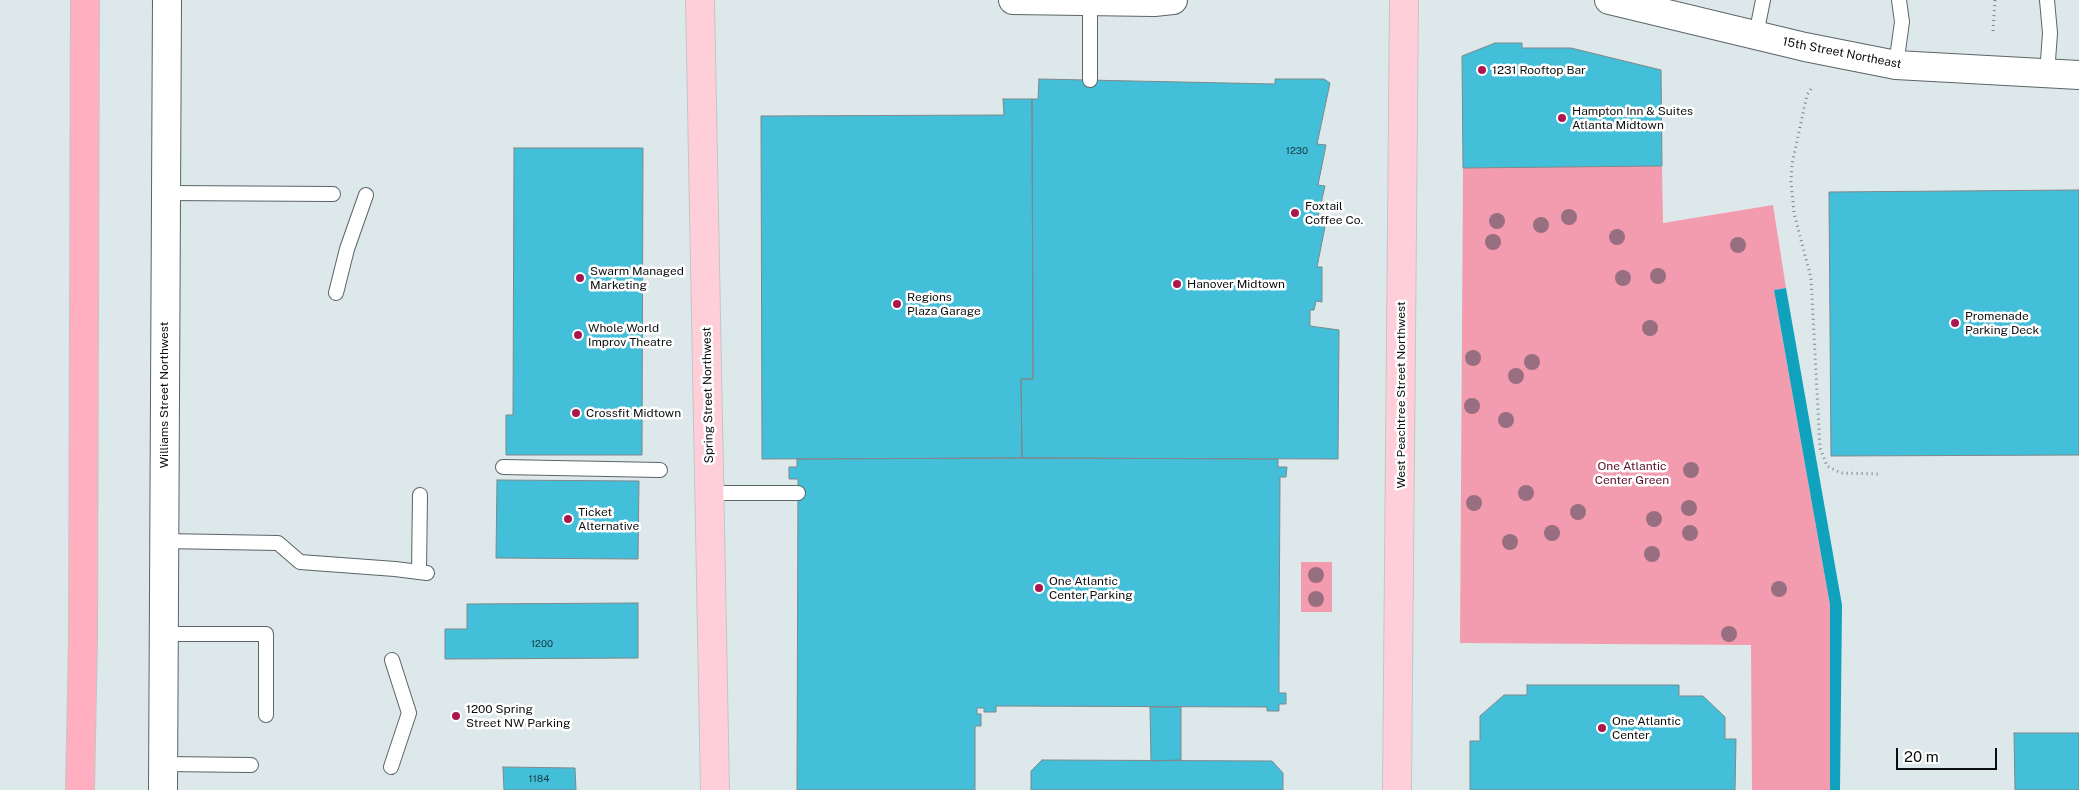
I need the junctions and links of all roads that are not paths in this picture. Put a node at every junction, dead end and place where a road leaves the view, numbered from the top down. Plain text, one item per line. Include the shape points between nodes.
1 (85, 0) edge
2 (166, 0) edge
3 (700, 0) edge
4 (1013, 0) edge
5 (1173, 0) edge
6 (1404, 0) edge
7 (1609, 0) edge
8 (1763, 0) edge
9 (1899, 0) edge
10 (2047, 0) edge
11 (1090, 1) edge
12 (1756, 35) junction
13 (1896, 65) junction
14 (2047, 74) junction
15 (2079, 75) edge
16 (1090, 80) dead end
17 (166, 194) junction
18 (333, 194) dead end
19 (366, 195) dead end
20 (336, 293) dead end
21 (503, 467) dead end
22 (660, 470) dead end
23 (710, 493) junction
24 (798, 493) dead end
25 (420, 495) dead end
26 (163, 541) junction
27 (163, 634) junction
28 (392, 660) dead end
29 (266, 715) dead end
30 (251, 765) dead end
31 (391, 767) dead end
32 (163, 777) edge
33 (80, 790) edge
34 (715, 790) edge
35 (1397, 790) edge

1 - 33 highway
2 - 17 street, Williams Street Northwest
3 - 23 main road, Spring Street Northwest
4 - 11 street
5 - 11 street
6 - 35 main road, West Peachtree Street Northwest
7 - 12 street, 15th Street Northeast
8 - 12 lane
9 - 13 lane via 1902,22
10 - 14 lane via 2050,33
11 - 16 lane
12 - 13 street, 15th Street Northeast
13 - 14 street, 15th Street Northeast
14 - 15 street, 15th Street Northeast
17 - 18 lane
17 - 26 street, Williams Street Northwest
19 - 20 lane
21 - 22 lane
23 - 24 lane
23 - 34 main road, Spring Street Northwest
25 - 26 lane via 423,572 300,562 278,543
26 - 27 street, Williams Street Northwest
27 - 29 lane via 266,634
27 - 32 street, Williams Street Northwest
28 - 31 lane via 409,714
30 - 32 lane

